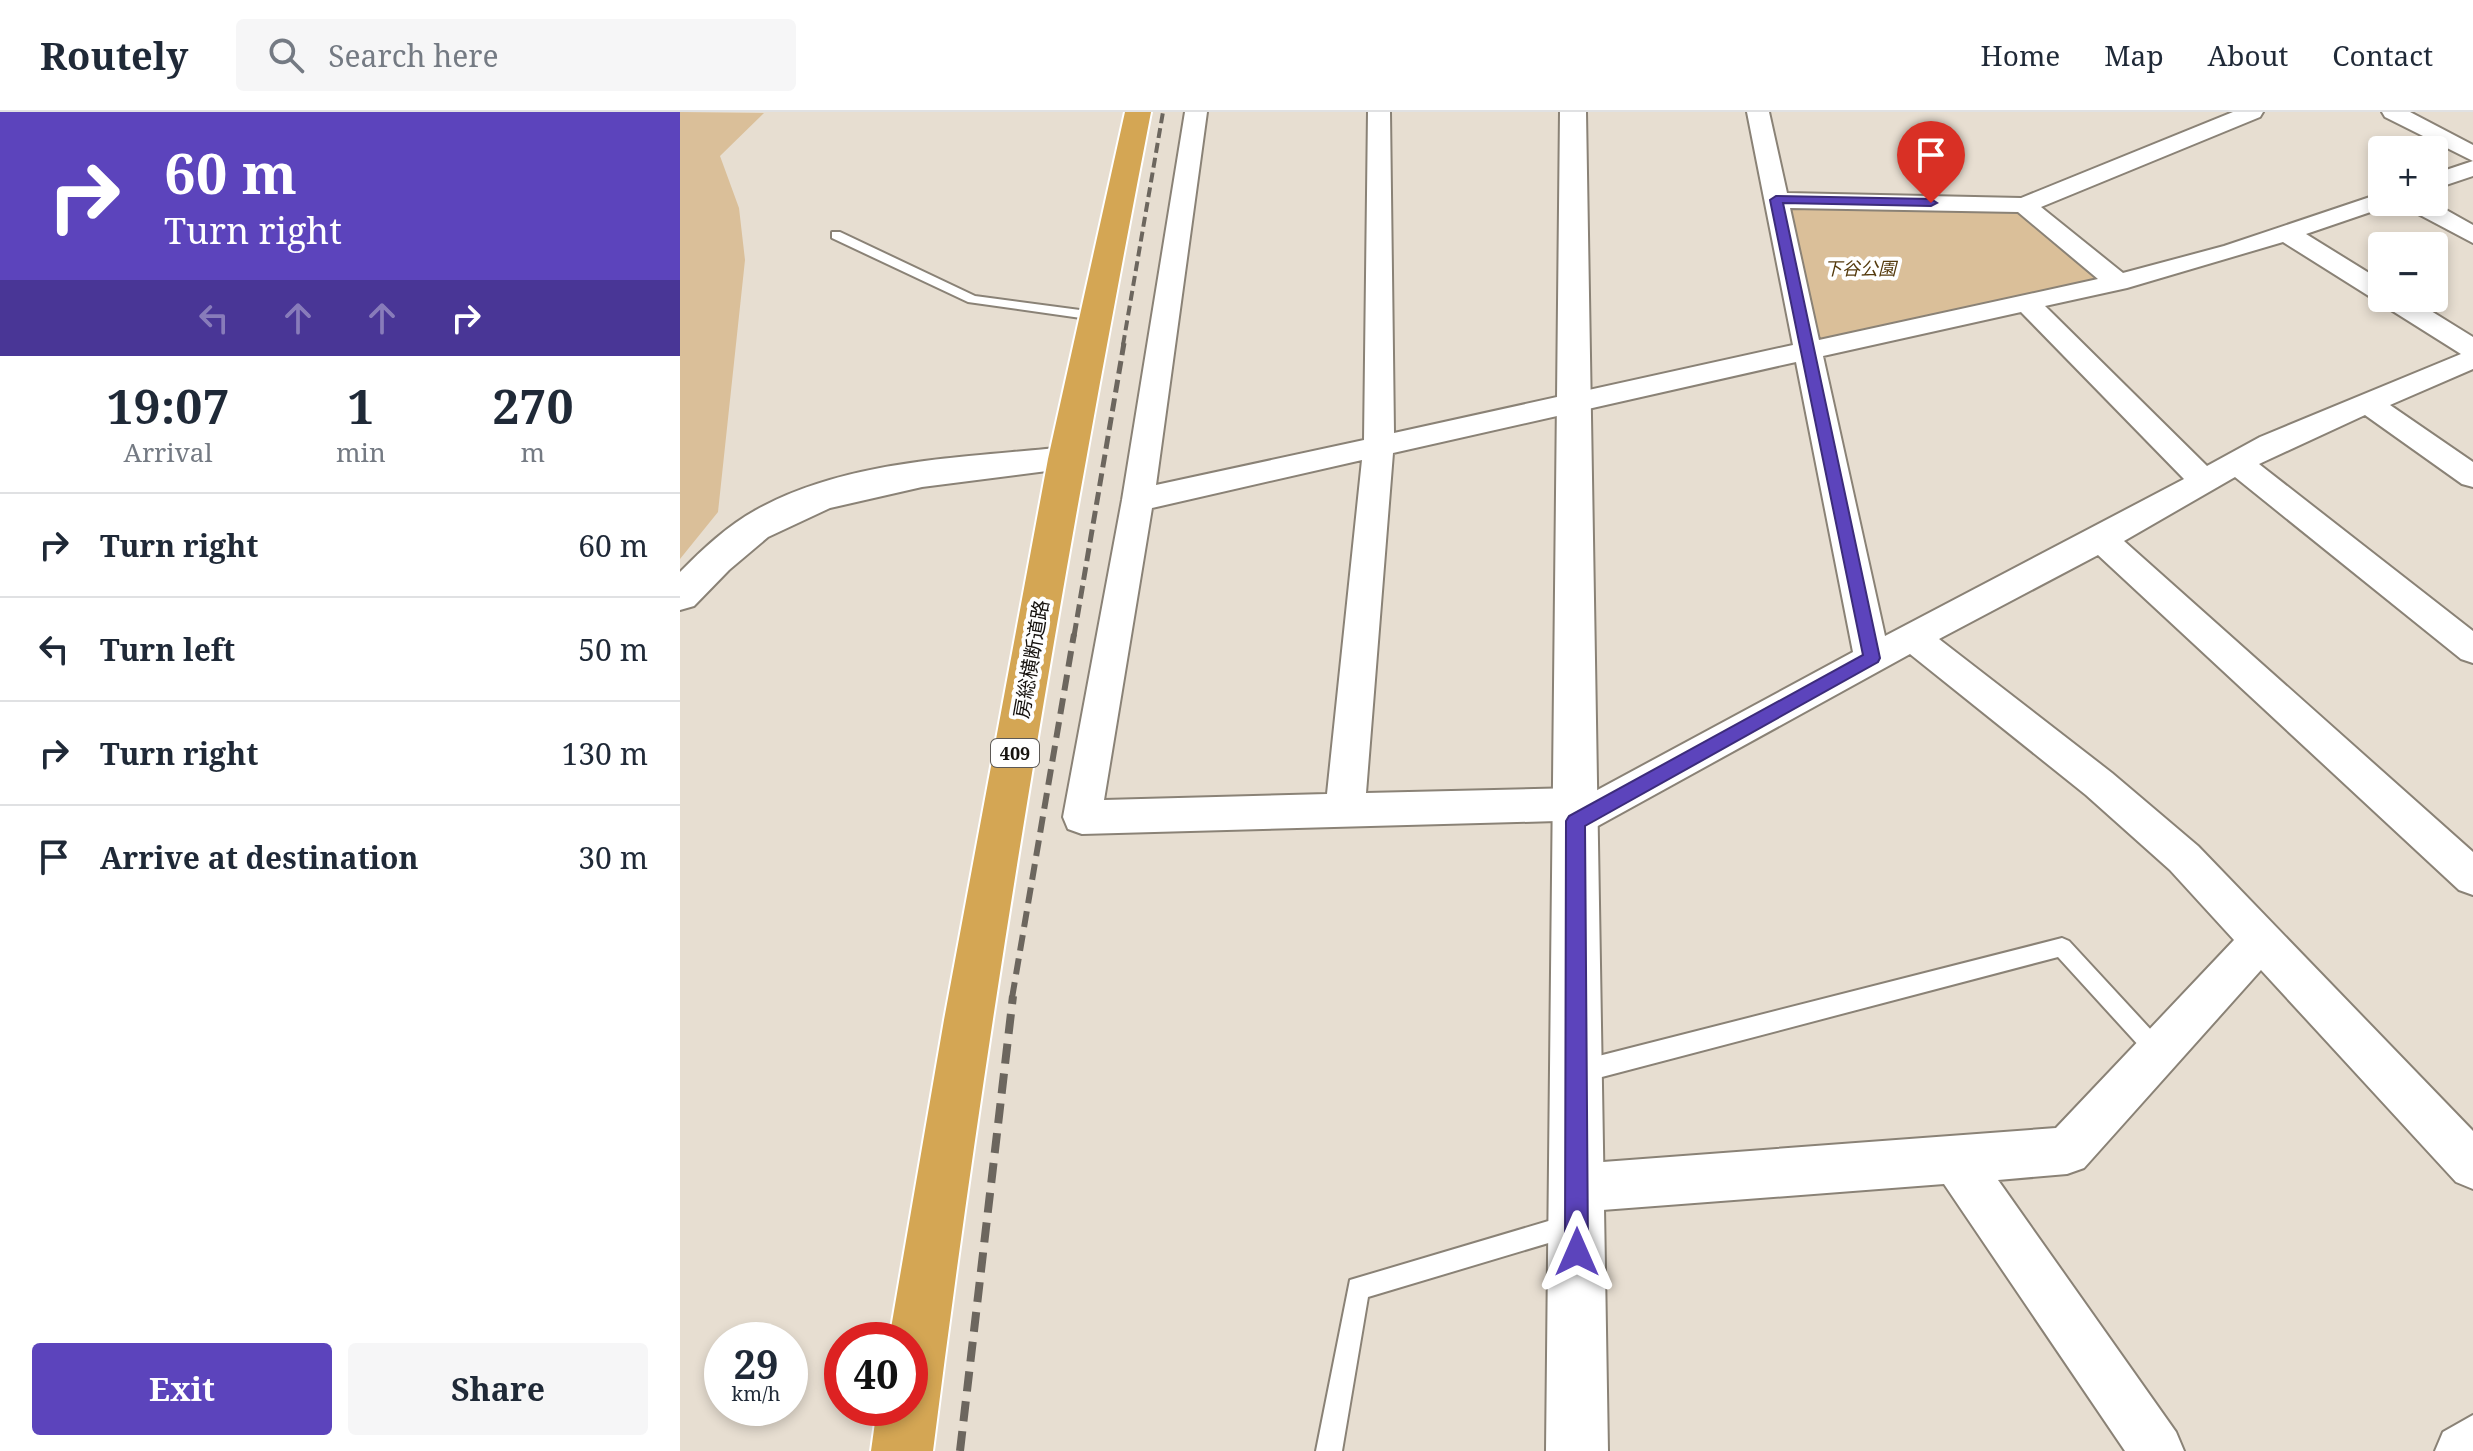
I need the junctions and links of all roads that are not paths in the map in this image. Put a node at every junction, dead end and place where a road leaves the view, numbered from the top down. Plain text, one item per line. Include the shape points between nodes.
1 (1138, 112) edge
2 (1196, 112) edge
3 (1379, 112) edge
4 (1573, 112) edge
5 (1758, 112) edge
6 (2252, 112) edge
7 (2393, 112) edge
8 (2473, 154) edge
9 (2473, 168) edge
10 (2448, 177) edge
11 (1776, 200) junction
12 (2024, 205) junction
13 (2368, 205) edge
14 (2439, 216) edge
15 (2286, 233) junction
16 (836, 235) dead end
17 (2473, 235) edge
18 (2118, 282) junction
19 (2368, 283) edge
20 (2026, 302) junction
21 (2414, 312) edge
22 (1095, 316) junction
23 (2473, 349) edge
24 (1807, 350) junction
25 (2473, 359) edge
26 (1574, 403) junction
27 (2367, 403) junction
28 (1379, 446) junction
29 (1066, 459) junction
30 (2237, 463) junction
31 (2473, 477) edge
32 (2204, 481) junction
33 (1138, 500) junction
34 (2101, 539) junction
35 (680, 596) edge
36 (1912, 637) junction
37 (2473, 650) edge
38 (1872, 658) junction
39 (1345, 810) junction
40 (1576, 812) junction
41 (2473, 877) edge
42 (2261, 940) junction
43 (2158, 1052) junction
44 (1576, 1073) junction
45 (1956, 1160) junction
46 (2473, 1165) edge
47 (1576, 1206) junction
48 (922, 1322) edge
49 (905, 1426) edge
50 (2473, 1442) edge
51 (902, 1451) edge
52 (1329, 1451) edge
53 (1577, 1451) edge
54 (2157, 1451) edge
55 (2462, 1451) edge

1 - 22 highway, 房総横断道路 / 409
2 - 33 street
3 - 28 street
4 - 26 street
5 - 11 street
6 - 12 street
7 - 8 street
9 - 10 street
11 - 12 street
11 - 24 street
12 - 18 street
13 - 15 street
14 - 17 street
15 - 18 street
15 - 19 street
16 - 22 lane via 972,299
18 - 20 street
20 - 24 street
20 - 32 street
21 - 23 street
22 - 29 highway, 房総横断道路 / 409
24 - 26 street
24 - 38 street
25 - 27 street
26 - 28 street
26 - 40 street
27 - 30 street
27 - 31 street
28 - 33 street
28 - 39 street
29 - 35 street via 857,485 817,498 781,513 738,541
29 - 48 highway, 房総横断道路 / 409
30 - 32 street
30 - 37 street
32 - 34 street
33 - 39 street via 1082,817
34 - 36 street
34 - 41 street
36 - 38 street
36 - 42 street via 2099,784 2163,840
38 - 40 street
39 - 40 street
40 - 44 street
42 - 43 street
42 - 46 street
43 - 44 lane via 2062,947
43 - 45 street via 2067,1151
44 - 47 street
45 - 47 street
45 - 54 street
47 - 52 lane via 1358,1288
47 - 53 street
49 - 51 highway
50 - 55 street

